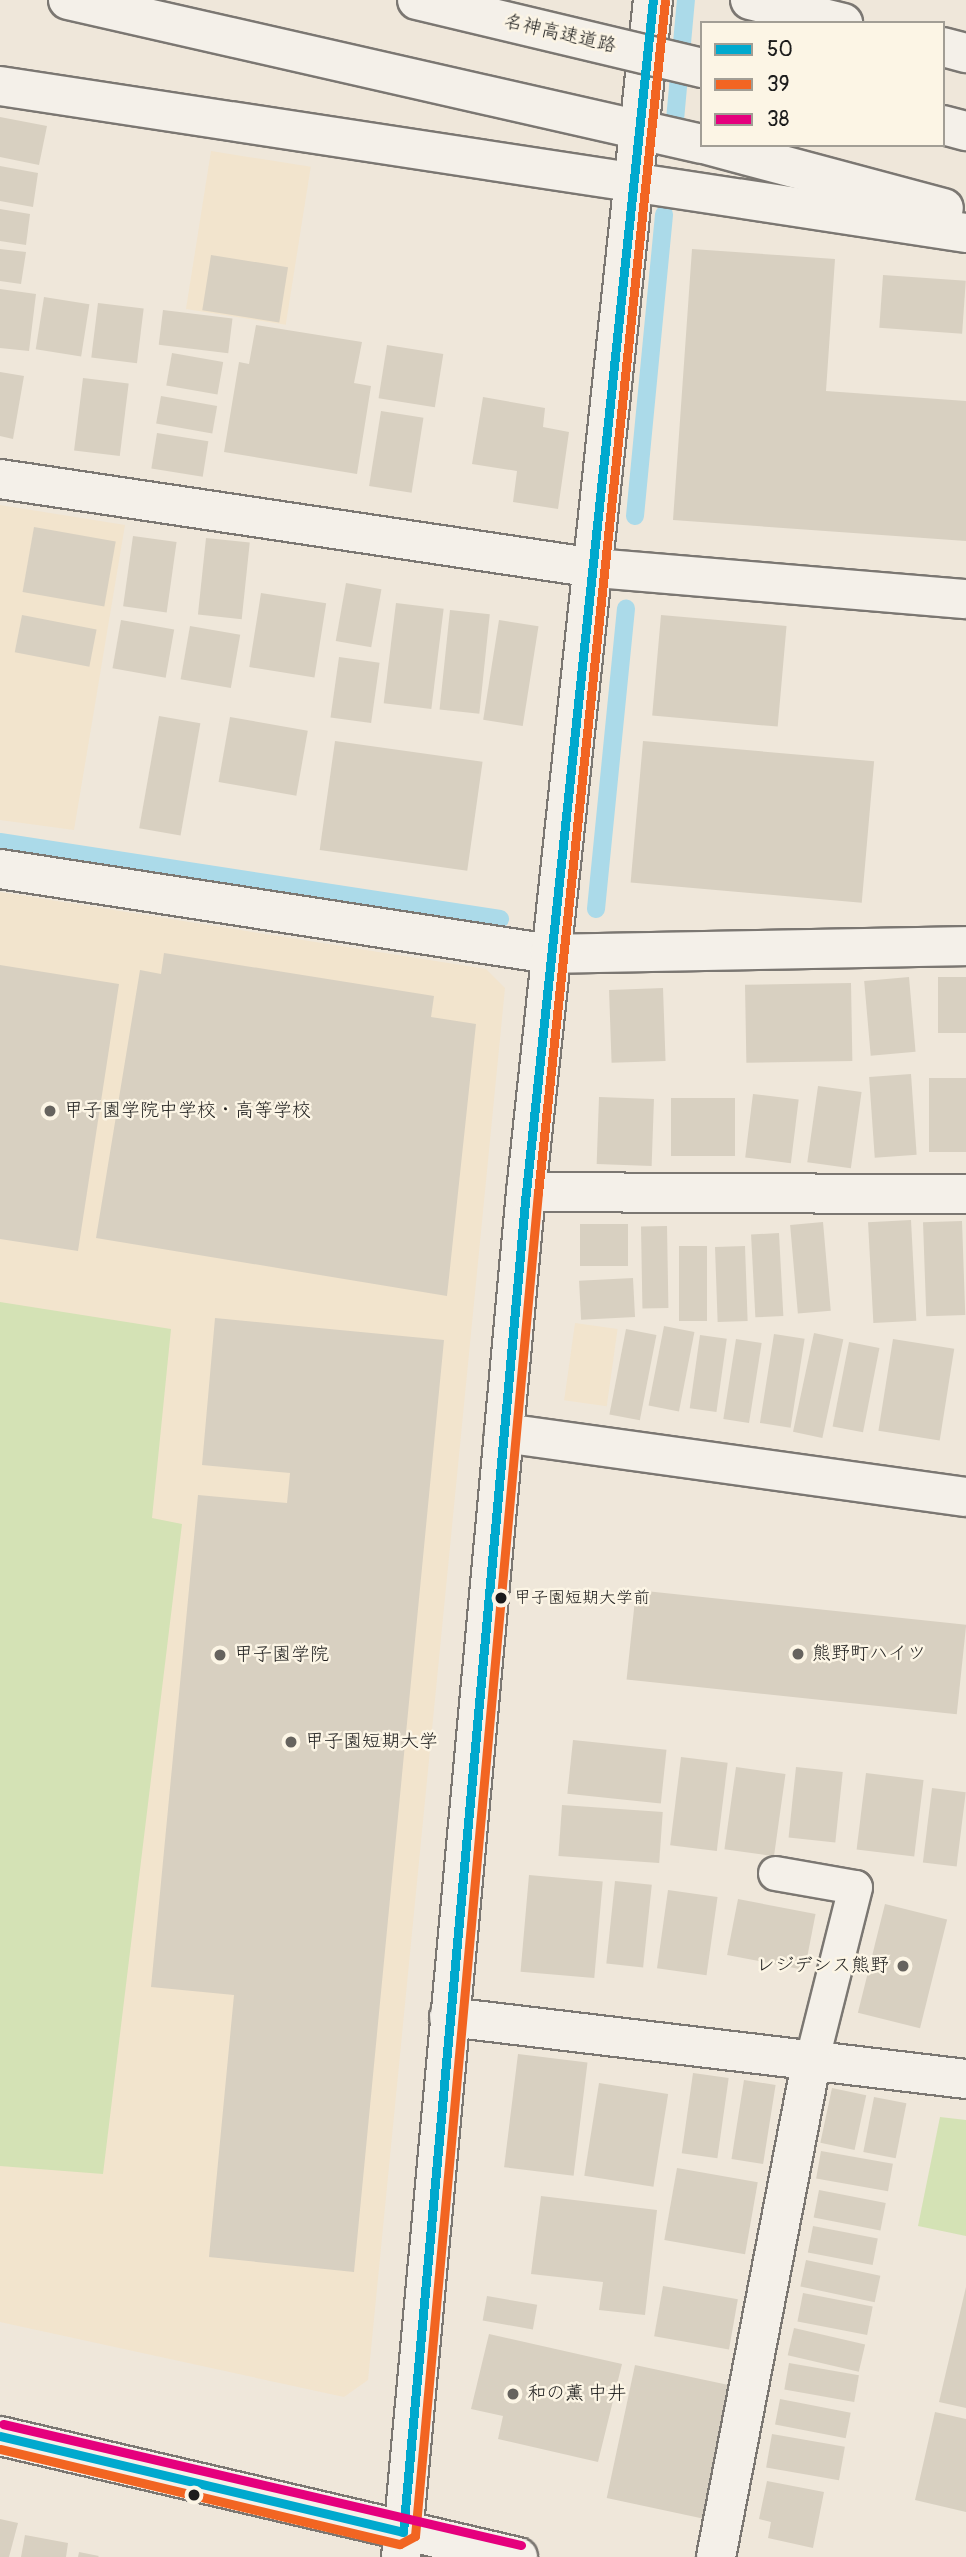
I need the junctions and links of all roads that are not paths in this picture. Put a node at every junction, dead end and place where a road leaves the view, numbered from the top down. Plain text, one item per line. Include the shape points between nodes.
1 (68, 0) edge
2 (417, 0) edge
3 (653, 0) edge
4 (750, 0) edge
5 (836, 21) edge
6 (945, 48) edge
7 (966, 53) edge
8 (700, 68) edge
9 (0, 86) edge
10 (945, 126) edge
11 (637, 127) junction
12 (966, 131) edge
13 (700, 143) edge
14 (715, 147) edge
15 (630, 183) junction
16 (966, 214) edge
17 (966, 233) edge
18 (0, 479) edge
19 (595, 568) junction
20 (966, 600) edge
21 (0, 869) edge
22 (966, 946) edge
23 (550, 954) junction
24 (526, 1192) junction
25 (966, 1194) edge
26 (505, 1433) junction
27 (966, 1497) edge
28 (775, 1873) dead end
29 (449, 2017) junction
30 (813, 2059) junction
31 (966, 2079) edge
32 (0, 2436) edge
33 (402, 2545) edge
34 (518, 2557) edge
35 (716, 2557) edge

1 - 11 main road
2 - 8 main road, 名神高速道路, bridge
3 - 11 main road
4 - 5 main road
6 - 7 main road
9 - 15 main road
10 - 12 main road
11 - 13 main road
11 - 15 main road
14 - 16 main road
15 - 17 main road
15 - 19 main road
18 - 19 main road
19 - 20 main road
19 - 23 main road
21 - 23 main road
22 - 23 main road
23 - 24 main road
24 - 25 main road
24 - 26 main road
26 - 27 main road
26 - 29 main road
28 - 30 lane via 855,1887
29 - 30 main road
29 - 33 main road
30 - 31 main road
30 - 35 main road
32 - 33 main road
33 - 34 main road

